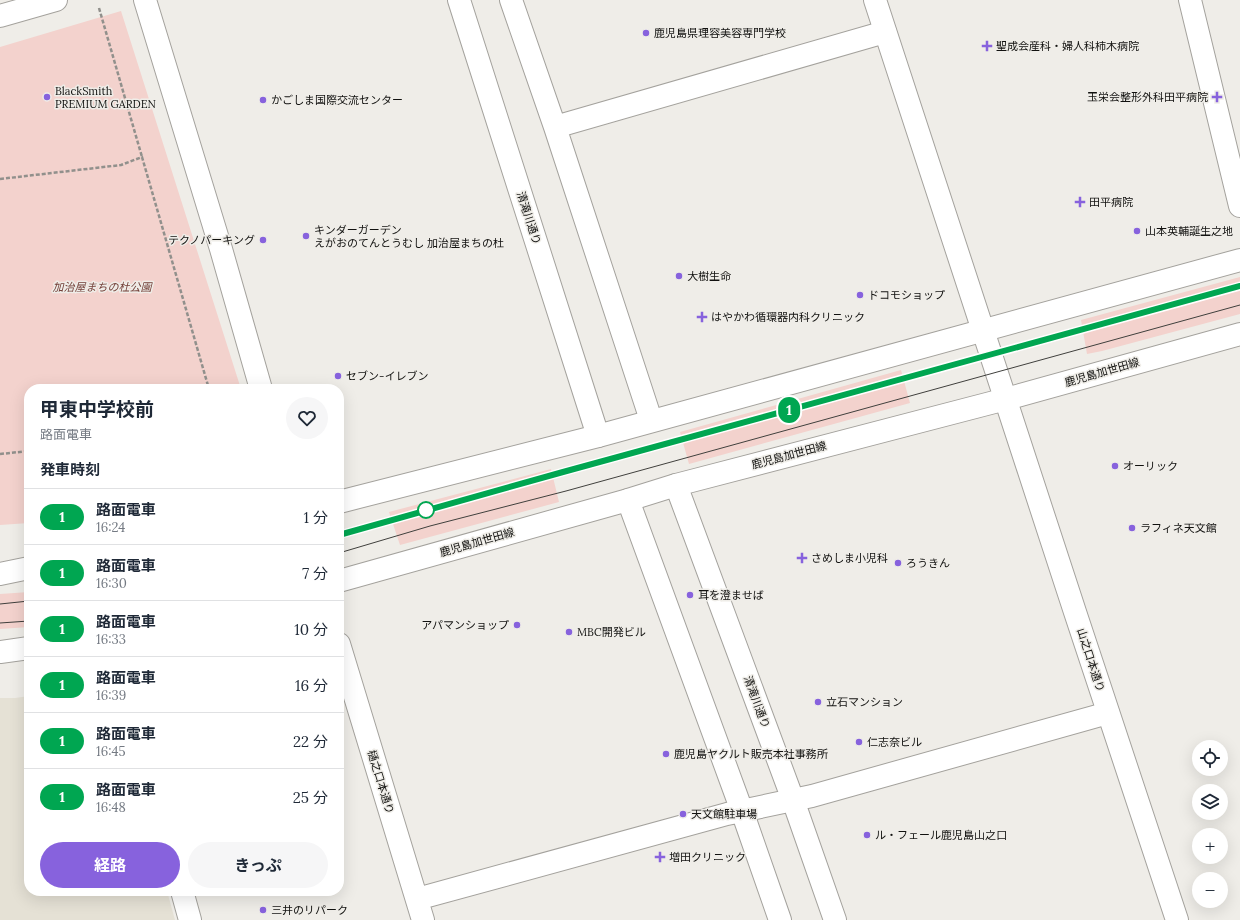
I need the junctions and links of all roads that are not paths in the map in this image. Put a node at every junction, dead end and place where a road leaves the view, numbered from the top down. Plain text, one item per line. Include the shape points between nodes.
1 (56, 0) edge
2 (145, 0) edge
3 (459, 0) edge
4 (511, 0) edge
5 (875, 0) edge
6 (1190, 0) edge
7 (0, 16) edge
8 (885, 32) junction
9 (555, 127) junction
10 (1240, 206) edge
11 (1240, 260) edge
12 (983, 330) junction
13 (1240, 334) edge
14 (260, 384) edge
15 (1006, 399) junction
16 (651, 420) junction
17 (598, 436) junction
18 (676, 485) junction
19 (628, 500) junction
20 (344, 501) edge
21 (24, 569) edge
22 (0, 574) edge
23 (344, 580) edge
24 (24, 649) edge
25 (0, 652) edge
26 (344, 660) edge
27 (1108, 713) junction
28 (793, 800) junction
29 (742, 811) junction
30 (183, 896) edge
31 (417, 899) junction
32 (190, 920) edge
33 (423, 920) edge
34 (780, 920) edge
35 (835, 920) edge
36 (1177, 920) edge

1 - 7 street
2 - 14 street
3 - 17 street, 清滝川通り
4 - 9 street
5 - 8 street, 山之口本通り
6 - 10 street
8 - 9 street
8 - 12 street, 山之口本通り
9 - 16 street
11 - 12 street
12 - 15 street, 山之口本通り
12 - 16 street
13 - 15 street, 鹿児島加世田線
15 - 18 street, 鹿児島加世田線
15 - 27 street, 山之口本通り
16 - 17 street
17 - 20 street
18 - 19 street, 鹿児島加世田線
18 - 28 street, 清滝川通り
19 - 23 street, 鹿児島加世田線
19 - 29 street
21 - 22 street
24 - 25 street
26 - 31 street, 樋之口本通り
27 - 28 street
27 - 36 street, 山之口本通り
28 - 29 street
28 - 35 street, 清滝川通り
29 - 31 street
29 - 34 street
30 - 32 street
31 - 33 street, 樋之口本通り

